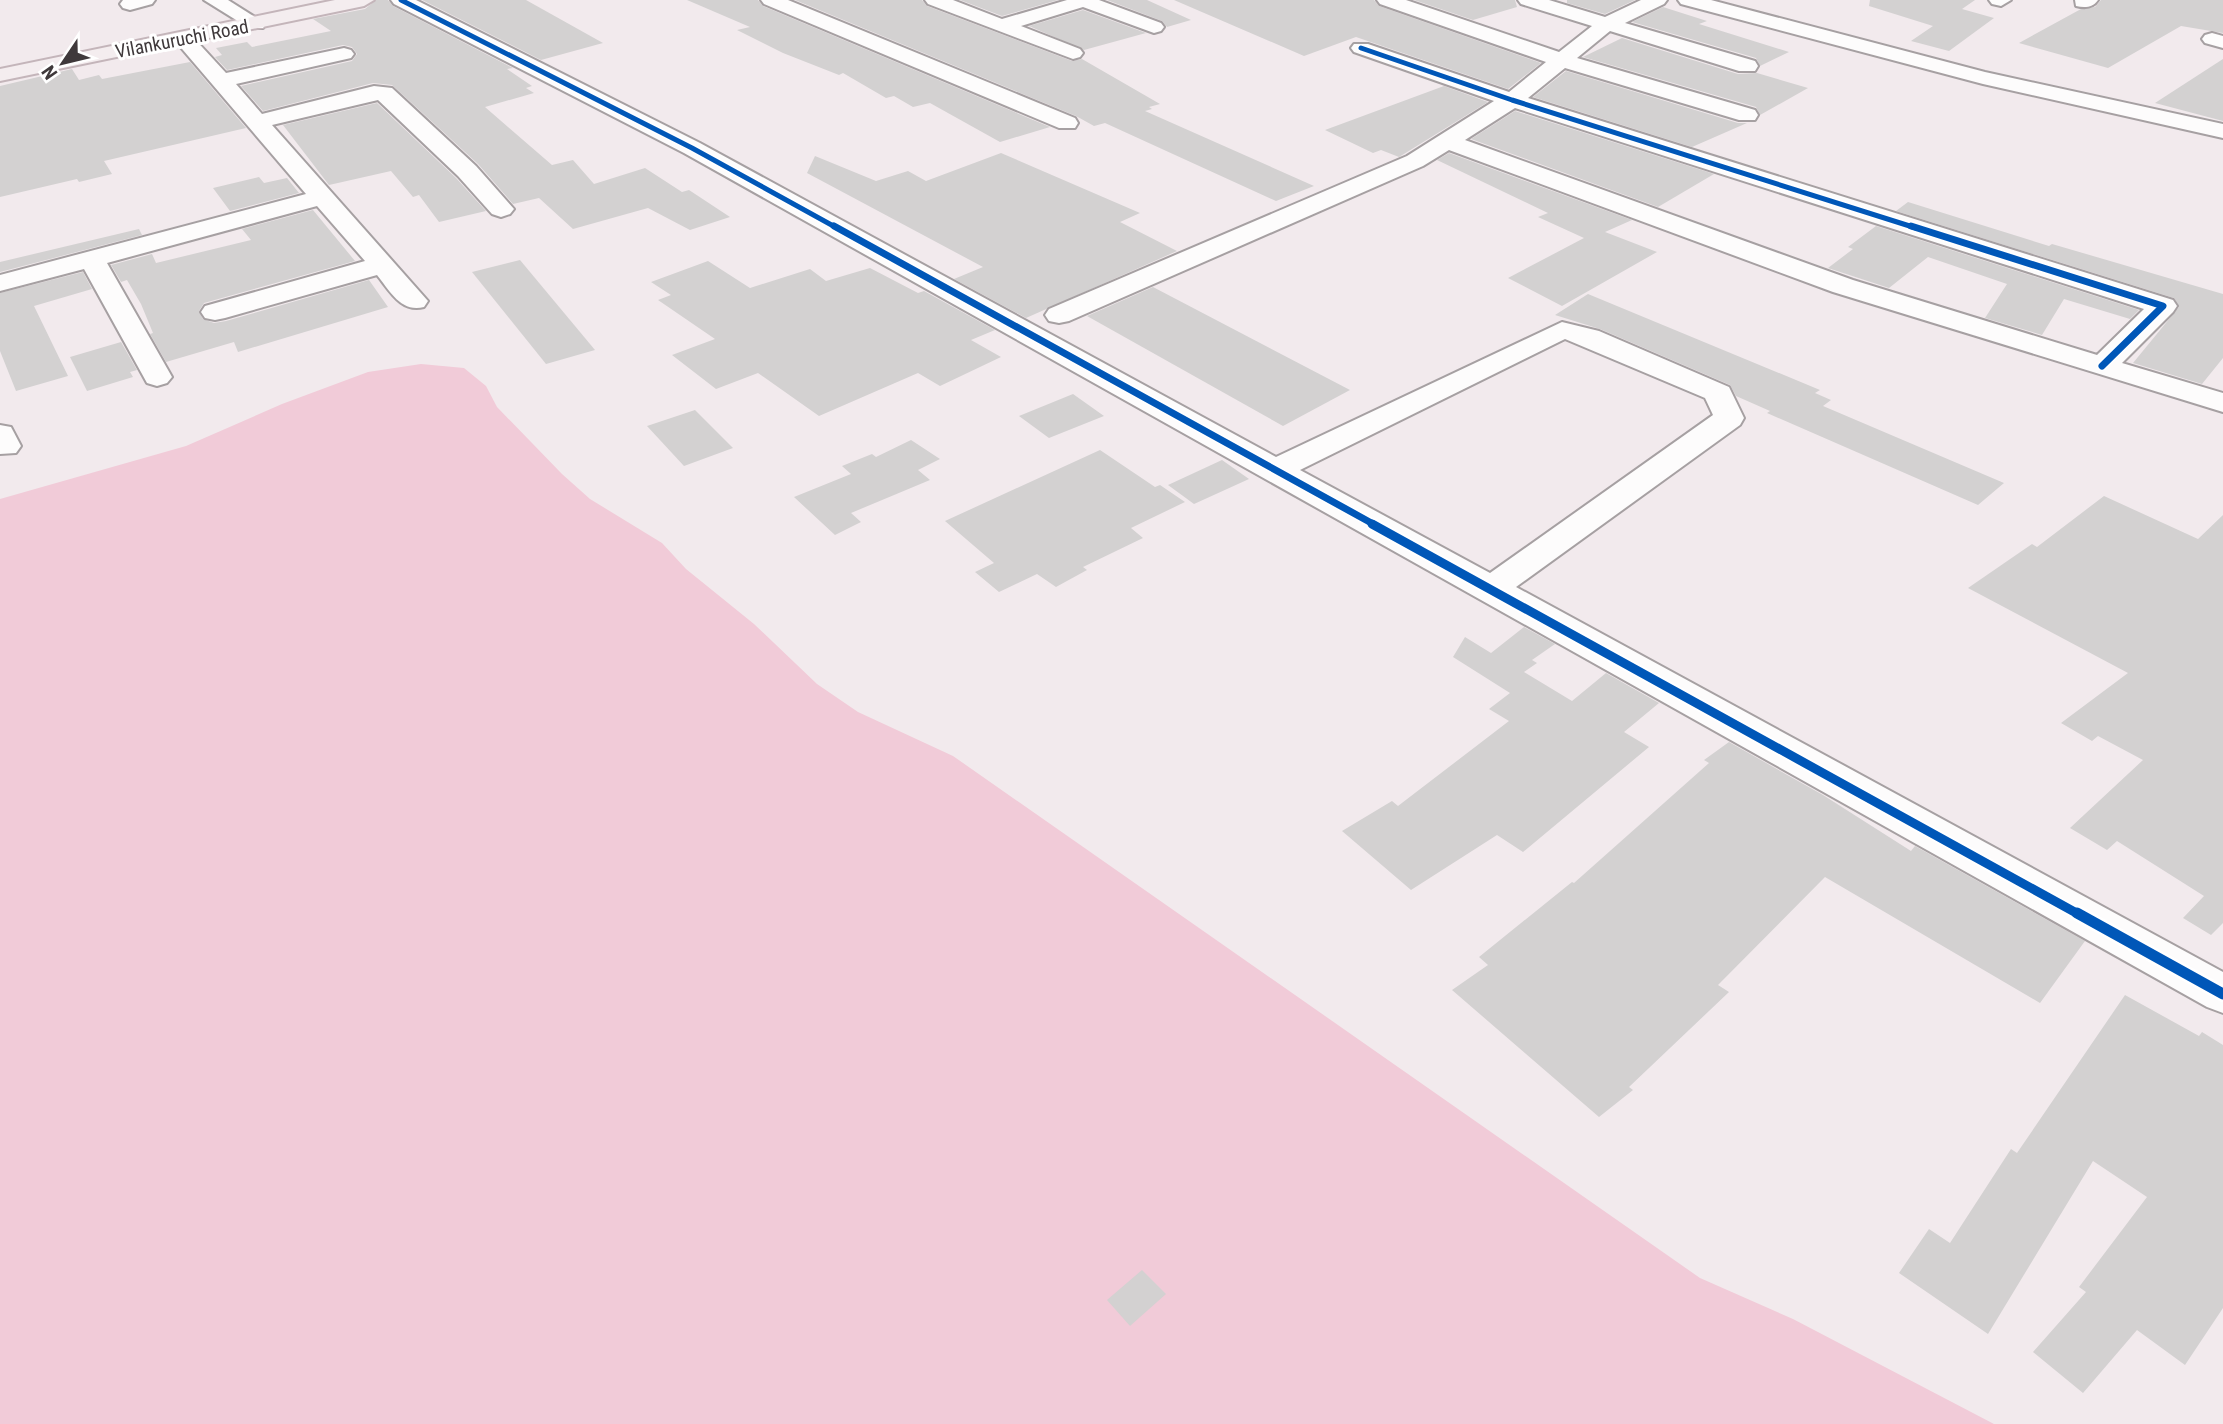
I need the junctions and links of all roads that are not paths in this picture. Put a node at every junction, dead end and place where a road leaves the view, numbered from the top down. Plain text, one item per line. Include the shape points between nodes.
1 (214, 0) edge
2 (262, 0) edge
3 (364, 0) edge
4 (401, 0) edge
5 (771, 0) edge
6 (935, 0) edge
7 (1084, 0) edge
8 (1387, 0) edge
9 (1528, 0) edge
10 (1657, 0) edge
11 (1688, 0) edge
12 (292, 16) junction
13 (256, 24) junction
14 (1607, 24) junction
15 (1001, 26) junction
16 (1154, 27) dead end
17 (184, 39) junction
18 (1361, 48) dead end
19 (1073, 53) dead end
20 (344, 54) dead end
21 (1564, 61) junction
22 (1747, 66) dead end
23 (0, 75) edge
24 (221, 81) junction
25 (1512, 100) junction
26 (1747, 115) dead end
27 (257, 122) junction
28 (1067, 123) dead end
29 (2223, 131) edge
30 (1446, 141) junction
31 (323, 197) junction
32 (500, 209) dead end
33 (92, 259) junction
34 (382, 265) junction
35 (0, 284) edge
36 (414, 301) dead end
37 (215, 312) dead end
38 (1059, 315) dead end
39 (2102, 366) junction
40 (157, 377) dead end
41 (2223, 403) edge
42 (1276, 469) junction
43 (1491, 589) junction
44 (2223, 993) edge

1 - 13 street
2 - 12 street
3 - 12 main road, Vilankuruchi Road
4 - 42 street via 692,148
5 - 28 street
6 - 15 street
7 - 15 street
7 - 16 street
8 - 21 street
9 - 14 street
10 - 14 street
11 - 29 street via 1983,78
12 - 13 main road, Vilankuruchi Road
13 - 17 main road, Vilankuruchi Road
14 - 21 street
14 - 22 street
15 - 19 street
17 - 23 main road, Vilankuruchi Road
17 - 24 street
18 - 25 street
20 - 24 street
21 - 25 street
21 - 26 street
24 - 27 street
25 - 30 street
25 - 39 street via 2164,306
27 - 31 street
27 - 32 street via 384,93 467,171
30 - 38 street via 1415,161
30 - 39 street via 1843,286
31 - 33 street
31 - 34 street
33 - 35 street
33 - 40 street
34 - 36 street
34 - 37 street
39 - 41 street
42 - 43 street
42 - 43 street via 1562,330 1589,337 1718,393 1730,418
43 - 44 street

